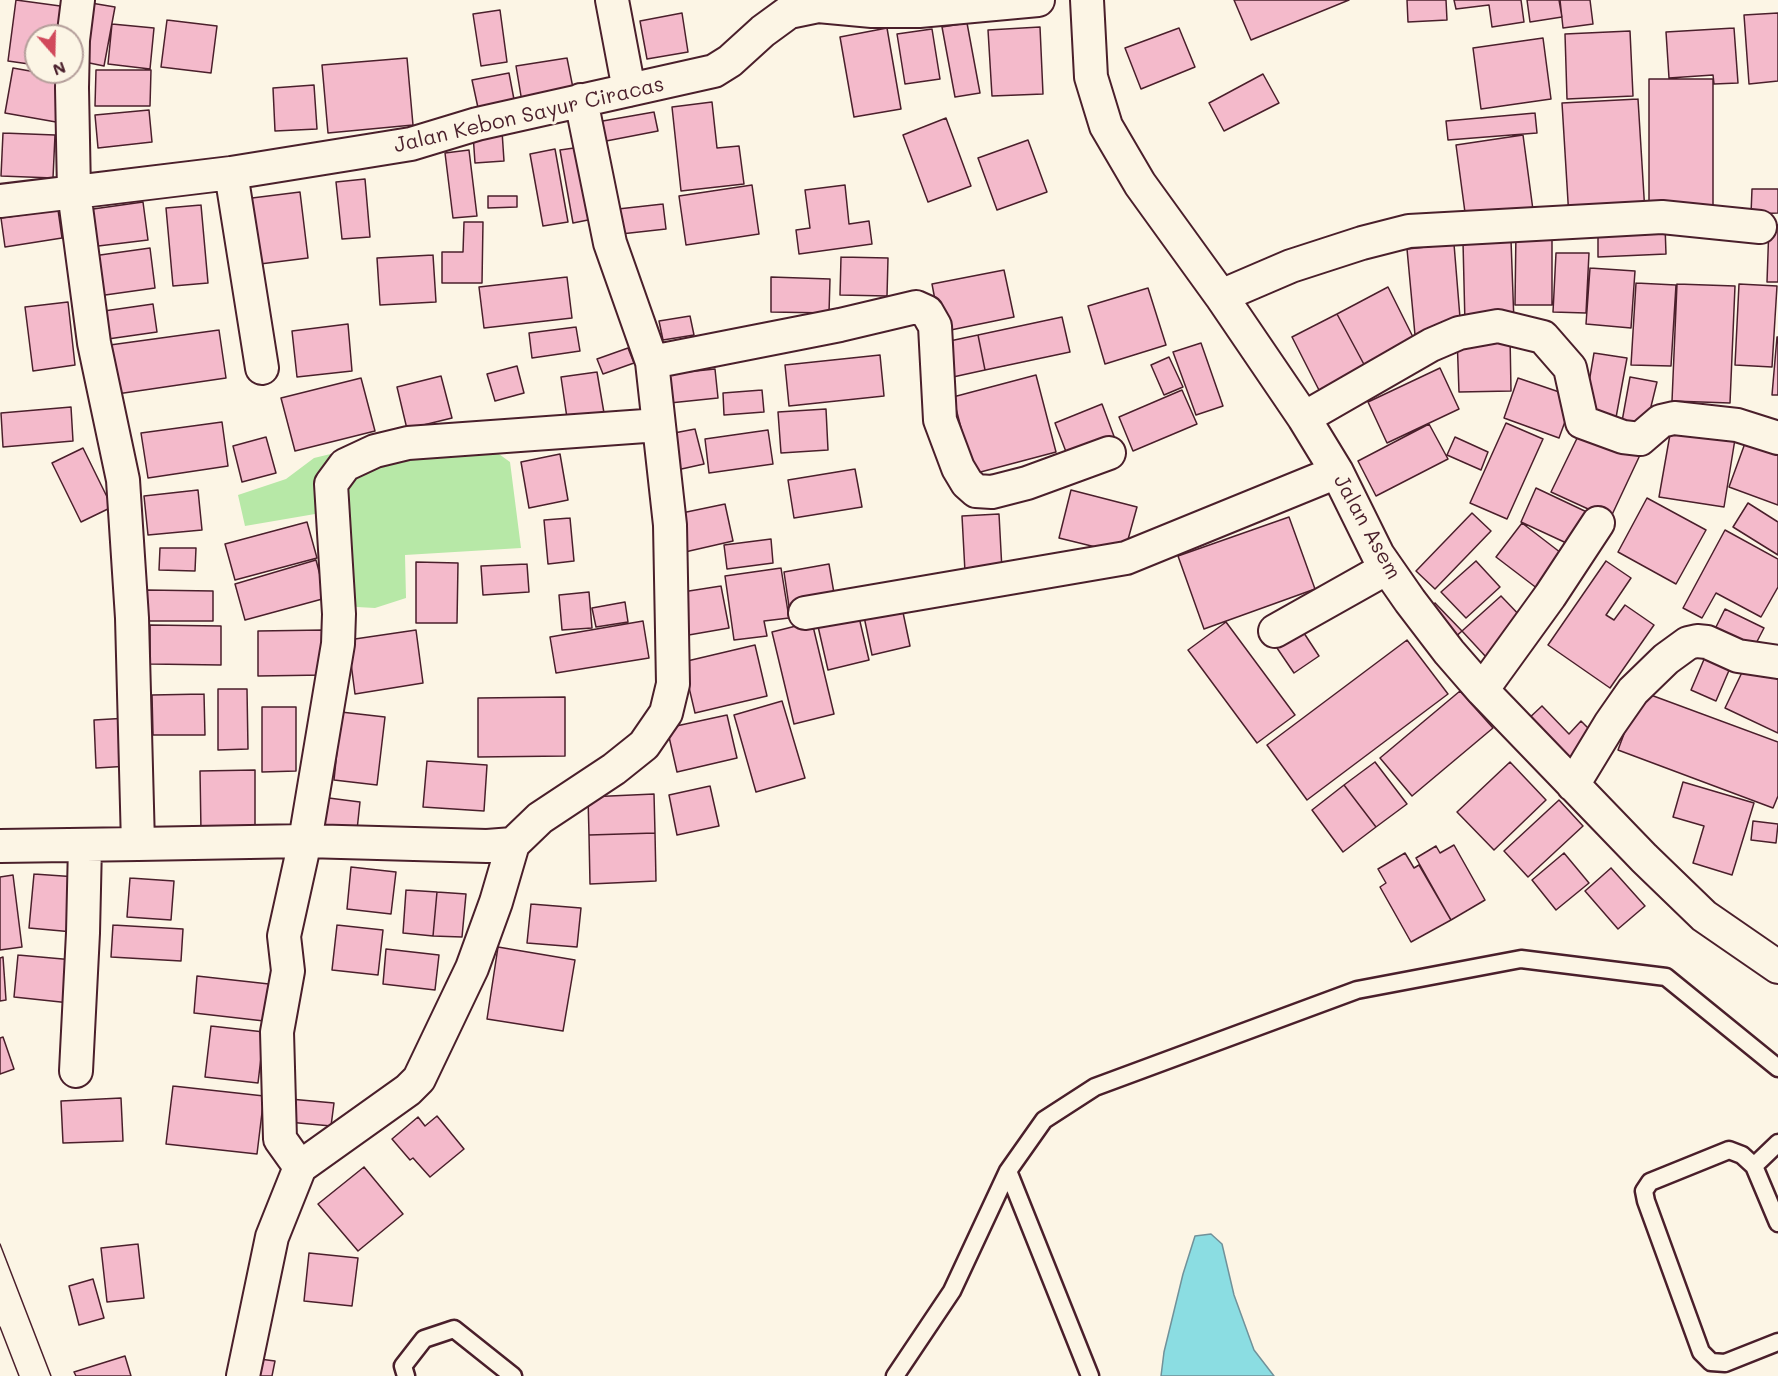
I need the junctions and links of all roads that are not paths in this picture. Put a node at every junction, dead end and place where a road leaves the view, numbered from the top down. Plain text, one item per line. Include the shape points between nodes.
1 (78, 0) edge
2 (612, 0) edge
3 (1038, 0) edge
4 (1087, 0) edge
5 (629, 90) junction
6 (581, 100) junction
7 (231, 173) junction
8 (74, 192) junction
9 (0, 201) edge
10 (1760, 226) dead end
11 (1221, 296) junction
12 (652, 362) junction
13 (262, 368) dead end
14 (1304, 418) junction
15 (659, 425) junction
16 (1778, 438) edge
17 (1109, 453) dead end
18 (1337, 472) junction
19 (1598, 523) dead end
20 (1387, 567) junction
21 (805, 613) dead end
22 (1275, 631) dead end
23 (1778, 662) edge
24 (1482, 690) junction
25 (1573, 785) junction
26 (305, 842) junction
27 (138, 844) junction
28 (513, 844) junction
29 (85, 845) junction
30 (0, 846) edge
31 (1775, 955) edge
32 (1778, 1068) edge
33 (76, 1071) dead end
34 (1778, 1143) edge
35 (1754, 1166) junction
36 (300, 1167) junction
37 (1008, 1171) junction
38 (1778, 1223) edge
39 (1778, 1342) edge
40 (243, 1376) edge
41 (406, 1376) edge
42 (513, 1376) edge
43 (895, 1376) edge
44 (1090, 1376) edge

1 - 8 street via 72,88
2 - 5 street
3 - 5 street, Jalan Kebon Sayur Ciracas via 918,11 818,6 789,12 714,71
4 - 11 street, Jalan Asem via 1091,77 1106,126 1140,184
5 - 6 street, Jalan Kebon Sayur Ciracas
6 - 7 street, Jalan Kebon Sayur Ciracas via 411,144
6 - 12 street via 610,243
7 - 8 street, Jalan Kebon Sayur Ciracas
7 - 13 street
8 - 9 street, Jalan Kebon Sayur Ciracas
8 - 27 street via 94,343 123,480 132,618
10 - 11 street via 1662,217 1409,231 1292,266
11 - 14 street, Jalan Asem
12 - 15 street
12 - 17 street via 916,307 927,312 935,326 940,420 958,468 976,491 992,492 1027,483
14 - 16 street via 1431,345 1459,333 1498,326 1543,337 1570,368 1582,422 1640,439 1661,421 1674,418 1737,425
14 - 18 street, Jalan Asem
15 - 26 street via 408,443 375,451 345,465 331,484 338,644
15 - 28 street via 670,525 672,604 673,684 666,713 644,745 540,818
18 - 20 street, Jalan Asem
18 - 21 street via 1126,558
19 - 24 street
20 - 22 street
20 - 24 street, Jalan Asem via 1442,644
23 - 25 street via 1738,656 1707,642 1688,643 1633,691
24 - 25 street, Jalan Asem
25 - 31 street, Jalan Asem via 1704,916
26 - 27 street
26 - 28 street
26 - 36 street via 284,936 288,971 277,1032 279,1140
27 - 29 street
28 - 36 street via 472,968 419,1079
29 - 30 street
29 - 33 street
32 - 37 lane via 1666,977 1521,959 1357,990 1095,1087 1044,1120
34 - 35 lane
35 - 38 lane
35 - 39 lane via 1729,1150 1650,1182 1644,1191 1701,1352 1711,1362 1725,1363
36 - 40 street via 272,1237
37 - 43 lane via 952,1291
37 - 44 lane
41 - 42 lane via 403,1366 424,1339 453,1329

